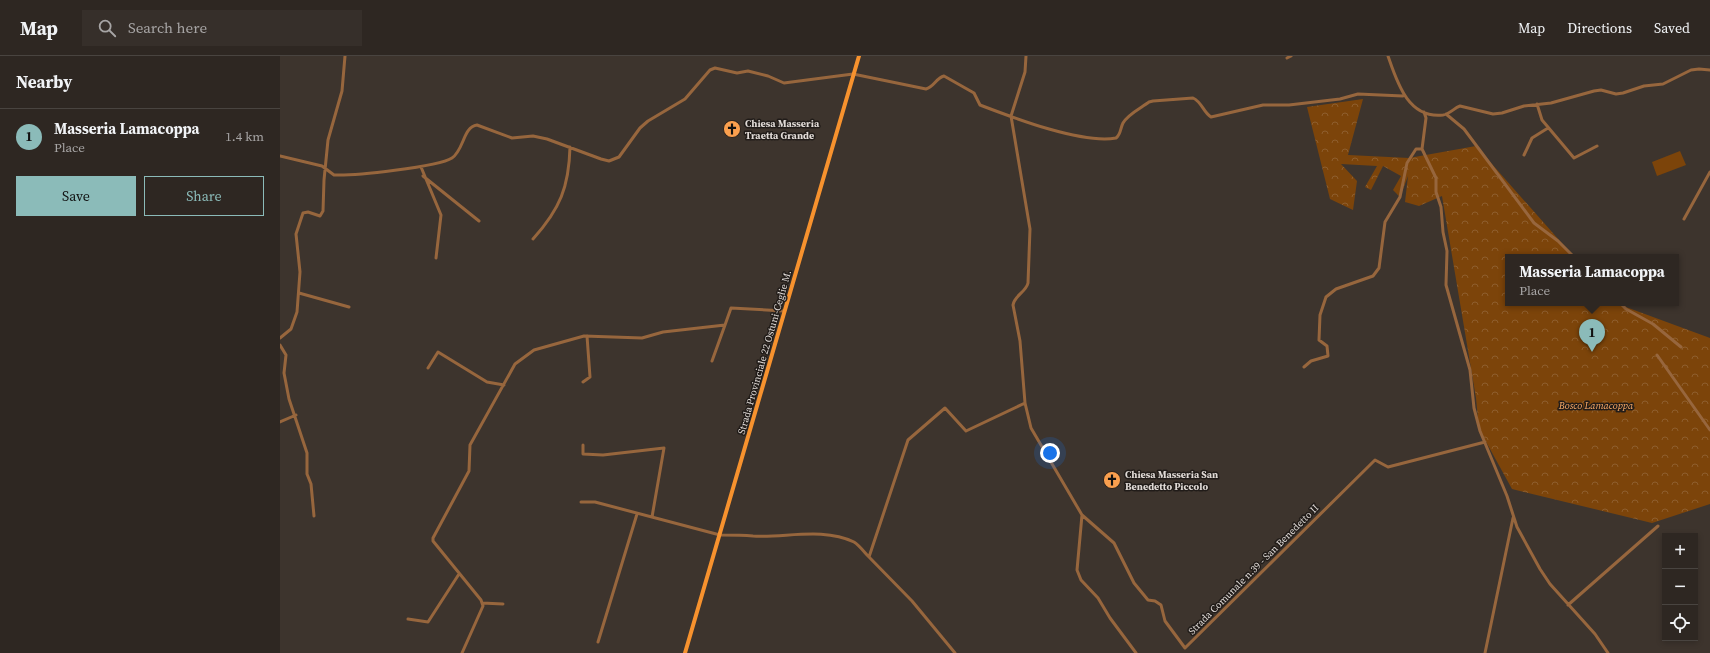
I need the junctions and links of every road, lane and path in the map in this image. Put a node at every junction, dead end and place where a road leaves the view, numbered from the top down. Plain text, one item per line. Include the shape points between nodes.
1 (345, 56) edge
2 (859, 56) edge
3 (1026, 56) edge
4 (1291, 56) edge
5 (1388, 56) edge
6 (1287, 58) dead end
7 (1710, 70) edge
8 (854, 74) junction
9 (1403, 96) junction
10 (1537, 104) junction
11 (1424, 112) junction
12 (1446, 114) junction
13 (1011, 116) junction
14 (1548, 128) junction
15 (1596, 146) dead end
16 (570, 147) junction
17 (1422, 149) junction
18 (1524, 155) dead end
19 (280, 156) edge
20 (325, 167) junction
21 (421, 168) junction
22 (1710, 172) edge
23 (424, 176) junction
24 (1684, 220) dead end
25 (478, 221) dead end
26 (533, 239) dead end
27 (1571, 254) edge
28 (436, 258) dead end
29 (299, 293) junction
30 (1623, 306) edge
31 (349, 307) dead end
32 (784, 311) junction
33 (725, 325) junction
34 (587, 336) junction
35 (280, 338) edge
36 (280, 345) edge
37 (1681, 347) dead end
38 (1657, 355) dead end
39 (712, 361) dead end
40 (1304, 367) dead end
41 (428, 368) dead end
42 (583, 382) dead end
43 (504, 385) junction
44 (1025, 403) junction
45 (296, 415) junction
46 (280, 422) edge
47 (1710, 430) edge
48 (1484, 442) junction
49 (583, 445) dead end
50 (581, 502) dead end
51 (637, 514) junction
52 (1082, 515) junction
53 (314, 516) dead end
54 (1514, 516) junction
55 (652, 517) junction
56 (1658, 526) dead end
57 (1517, 527) junction
58 (1512, 528) junction
59 (720, 535) junction
60 (869, 557) junction
61 (459, 574) junction
62 (482, 603) junction
63 (503, 604) dead end
64 (1568, 605) junction
65 (408, 619) dead end
66 (598, 642) dead end
67 (462, 653) edge
68 (685, 653) edge
69 (955, 653) edge
70 (1136, 653) edge
71 (1485, 653) edge
72 (1608, 653) edge

1 - 20 street via 342,91 330,132
2 - 8 main road, Strada Provinciale 22 Ostuni-Ceglie M.
3 - 13 street via 1025,72
4 - 6 street
5 - 9 street
7 - 10 street via 1691,70 1663,84 1644,86 1623,93 1594,91 1552,103
8 - 13 street via 926,89 944,76 974,93 980,105
8 - 16 street via 784,83 748,71 737,73 715,68 710,70 685,99 640,128 615,160 601,159
8 - 32 main road, Strada Provinciale 22 Ostuni-Ceglie M.
9 - 11 street
9 - 13 street via 1358,94 1340,99 1289,105 1263,105 1211,116 1199,101 1193,98 1153,101 1127,118 1122,124 1120,135 1113,139 1089,138 1046,128
10 - 12 street via 1492,114 1460,106
10 - 14 street via 1538,113
11 - 12 street via 1432,115
11 - 17 street via 1426,118
12 - 27 street via 1464,129 1534,223
13 - 44 street via 1030,229 1028,283 1013,305 1020,341
14 - 15 street via 1574,158
14 - 18 street via 1532,138
16 - 21 street via 533,136 512,138 477,125 470,129 458,153 452,158
16 - 26 street via 568,177 560,201 552,217
17 - 40 street via 1416,148 1409,158 1400,197 1385,222 1379,268 1373,276 1336,289 1326,297 1320,315 1319,340 1327,346 1328,356 1311,361
17 - 48 street via 1436,178 1436,192 1441,207 1447,251 1446,285 1470,370 1476,419
19 - 20 street
20 - 21 street via 334,175
20 - 29 street via 322,215 304,212 296,234 300,263
21 - 23 street
22 - 24 street
23 - 25 street
23 - 28 street via 441,215
29 - 31 street
29 - 35 street via 294,322 291,329
30 - 37 street via 1668,335
32 - 33 street via 731,308
32 - 59 main road, Strada Provinciale 22 Ostuni-Ceglie M.
33 - 34 street via 663,332 642,338
33 - 39 street
34 - 42 street via 590,377
34 - 43 street via 534,350 516,364
36 - 45 street via 286,355 284,373 289,399
38 - 47 street
41 - 43 street via 438,352 487,382
43 - 61 street via 470,445 469,471 433,538
44 - 52 street via 1031,428
44 - 60 street via 966,431 945,408 908,440
45 - 46 street
45 - 53 street via 307,452 307,474 311,484
48 - 52 street, Strada Comunale n.39 - San Benedetto II via 1388,467 1374,460 1185,648 1165,621 1161,605 1155,600 1148,600 1134,582 1114,543
48 - 54 street
49 - 55 street via 583,454 603,455 664,448
50 - 51 street via 594,502
51 - 55 street
51 - 66 street
52 - 70 street via 1077,570 1081,580 1098,598
54 - 57 street
54 - 58 street
55 - 59 street
56 - 64 street
57 - 58 street
57 - 64 street via 1540,569
58 - 71 street
59 - 60 street via 830,536 854,542
59 - 68 main road, Strada Provinciale 22 Ostuni-Ceglie M.
60 - 69 street via 912,601
61 - 62 street
61 - 65 street via 428,622
62 - 63 street
62 - 67 street via 483,606
64 - 72 street via 1595,634

